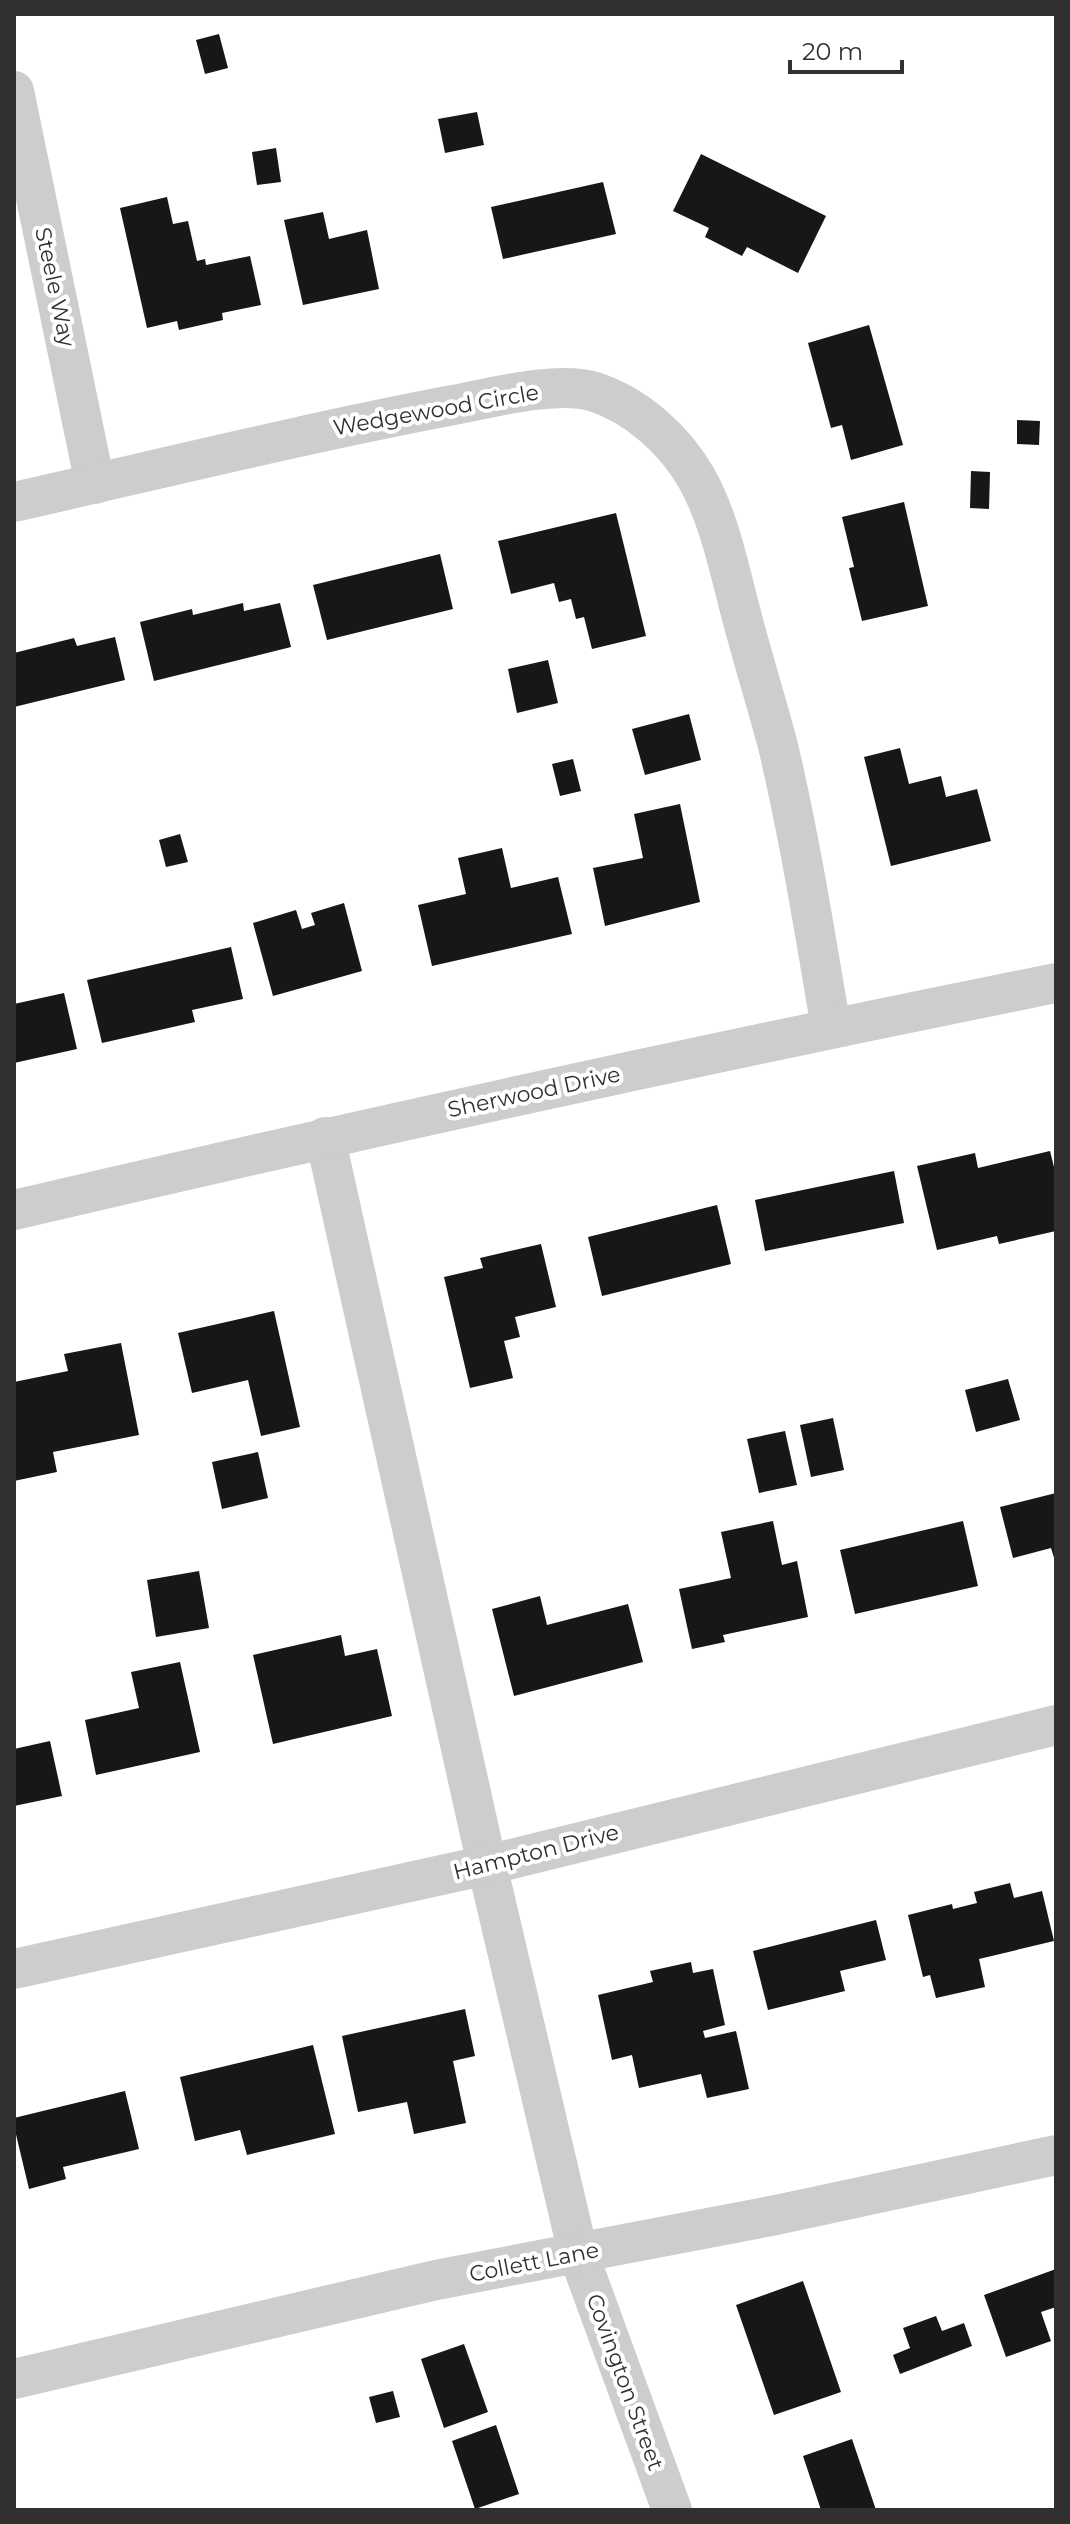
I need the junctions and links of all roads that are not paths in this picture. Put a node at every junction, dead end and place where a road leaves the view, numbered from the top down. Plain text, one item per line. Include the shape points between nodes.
1 (14, 91) edge
2 (95, 484) junction
3 (14, 502) edge
4 (1056, 983) edge
5 (831, 1028) junction
6 (325, 1137) junction
7 (14, 1210) edge
8 (1056, 1725) edge
9 (487, 1865) junction
10 (14, 1969) edge
11 (1056, 2155) edge
12 (578, 2253) junction
13 (14, 2379) edge
14 (672, 2510) edge

1 - 2 street, Steele Way
2 - 3 street, Wedgewood Circle
2 - 5 street, Wedgewood Circle via 344,426 545,389 594,392 647,420 696,477 714,518 778,748
4 - 5 street, Sherwood Drive
5 - 6 street, Sherwood Drive
6 - 7 street, Sherwood Drive
6 - 9 street, Covington Street
8 - 9 street, Hampton Drive
9 - 10 street, Hampton Drive
9 - 12 street, Covington Street
11 - 12 street, Collett Lane
12 - 13 street, Collett Lane via 436,2280
12 - 14 street, Covington Street

